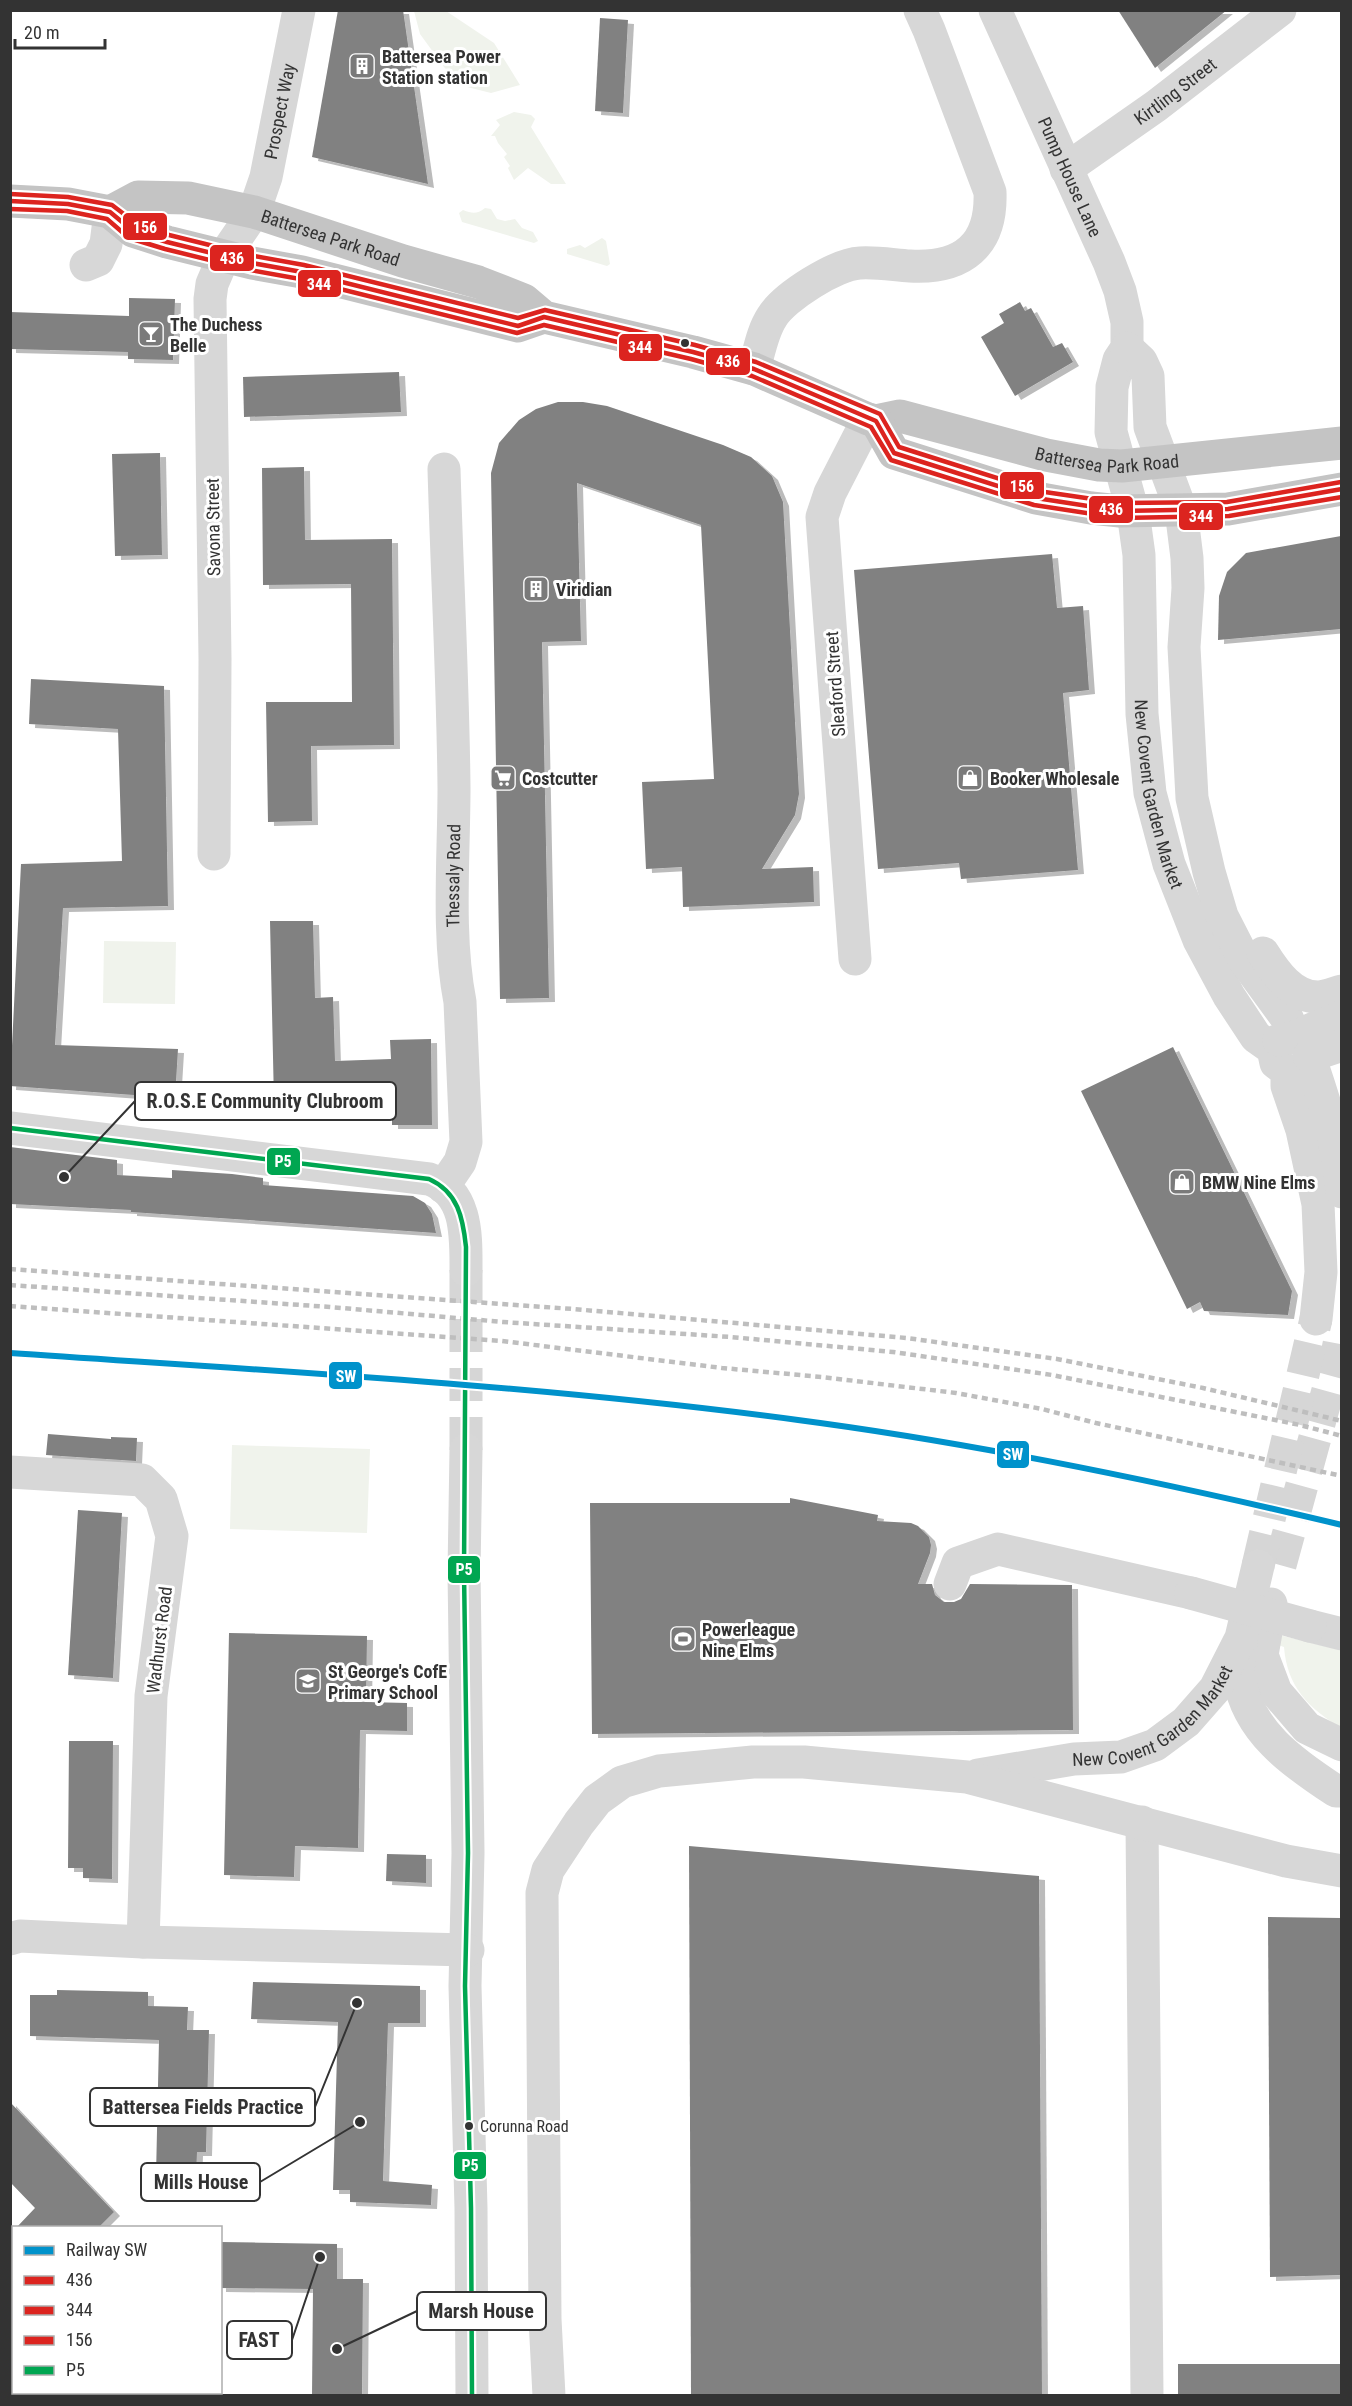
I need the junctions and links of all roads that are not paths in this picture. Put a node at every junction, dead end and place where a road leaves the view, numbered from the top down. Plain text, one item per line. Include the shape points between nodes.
1 (299, 10) edge
2 (920, 10) edge
3 (995, 10) edge
4 (1280, 10) edge
5 (1066, 169) junction
6 (10, 201) edge
7 (110, 212) junction
8 (254, 212) junction
9 (224, 256) junction
10 (86, 265) dead end
11 (544, 317) junction
12 (1127, 348) junction
13 (758, 356) junction
14 (872, 420) junction
15 (1341, 443) edge
16 (1161, 460) junction
17 (1122, 466) junction
18 (444, 469) dead end
19 (1341, 489) edge
20 (1181, 510) junction
21 (1133, 512) junction
22 (214, 854) dead end
23 (1209, 872) junction
24 (855, 958) dead end
25 (1341, 991) edge
26 (1341, 1016) edge
27 (1341, 1045) edge
28 (1294, 1051) junction
29 (10, 1128) edge
30 (443, 1187) junction
31 (1341, 1192) edge
32 (466, 1270) tunnel mouth
33 (1316, 1319) tunnel mouth
34 (466, 1450) tunnel mouth
35 (10, 1472) edge
36 (950, 1584) dead end
37 (1341, 1634) edge
38 (1241, 1638) junction
39 (1341, 1745) edge
40 (967, 1777) junction
41 (1341, 1791) edge
42 (1142, 1822) junction
43 (1341, 1871) edge
44 (10, 1939) edge
45 (144, 1942) junction
46 (468, 1950) junction
47 (472, 2396) edge
48 (549, 2396) edge
49 (1147, 2396) edge

1 - 8 street, Prospect Way via 266,177
2 - 13 street via 990,192 991,213 980,242 971,252 928,266 858,263 826,273 771,317
3 - 5 street, Pump House Lane
4 - 5 street, Kirtling Street via 1156,106
5 - 12 street, Pump House Lane via 1114,272 1127,322
6 - 7 highway, Battersea Park Road via 68,204
7 - 8 highway, Battersea Park Road via 138,197 197,199
7 - 9 highway, Battersea Park Road via 133,231
7 - 10 street via 106,244 98,260
8 - 9 street, Savona Street
8 - 11 highway, Battersea Park Road via 478,282 524,300
9 - 11 highway, Battersea Park Road via 518,326
9 - 22 street, Savona Street via 210,300
11 - 13 highway, Battersea Park Road via 693,352
12 - 16 street via 1141,361 1148,376 1150,427
12 - 17 street, Pump House Lane via 1114,376 1111,401 1111,432
13 - 14 highway, Battersea Park Road
14 - 17 highway, Battersea Park Road via 900,416 1046,455
14 - 21 highway via 894,453 1036,498
14 - 24 street, Sleaford Street via 830,493 822,517
15 - 16 highway, Battersea Park Road
16 - 17 highway, Battersea Park Road
16 - 20 street, New Covent Garden Market
17 - 21 street, New Covent Garden Market
18 - 30 street, Thessaly Road via 454,790 454,949 466,1142 460,1162
19 - 20 highway via 1243,507
20 - 21 highway
20 - 23 street, New Covent Garden Market via 1187,558 1184,647 1192,798
21 - 28 street, New Covent Garden Market via 1139,555 1142,714 1150,793 1169,864 1199,939 1256,1037
23 - 25 street via 1276,973 1290,986 1318,997
23 - 28 street, New Covent Garden Market via 1222,916 1245,961 1288,1020
26 - 28 street
27 - 28 street
28 - 31 street via 1328,1109
28 - 33 street, New Covent Garden Market via 1287,1086 1302,1130 1318,1204 1321,1272
29 - 30 street via 429,1179
30 - 32 street via 461,1211
34 - 46 street
35 - 45 street, Wadhurst Road via 142,1480 161,1499 171,1536 151,1696
36 - 37 street, bridge via 958,1563 998,1549 1191,1593
38 - 39 street, New Covent Garden Market via 1268,1568 1262,1655 1276,1692 1307,1728
38 - 40 street, New Covent Garden Market via 1215,1689 1186,1722 1155,1745 1121,1757 1074,1760
38 - 41 street via 1238,1676 1254,1722 1306,1772
40 - 42 street, New Covent Garden Market
40 - 48 street, New Covent Garden Market via 804,1762 753,1762 659,1771 622,1782 597,1800 548,1870 542,1893
42 - 43 street, New Covent Garden Market via 1286,1861
42 - 49 street
44 - 45 street via 20,1936
45 - 46 street
46 - 47 street via 465,1986

